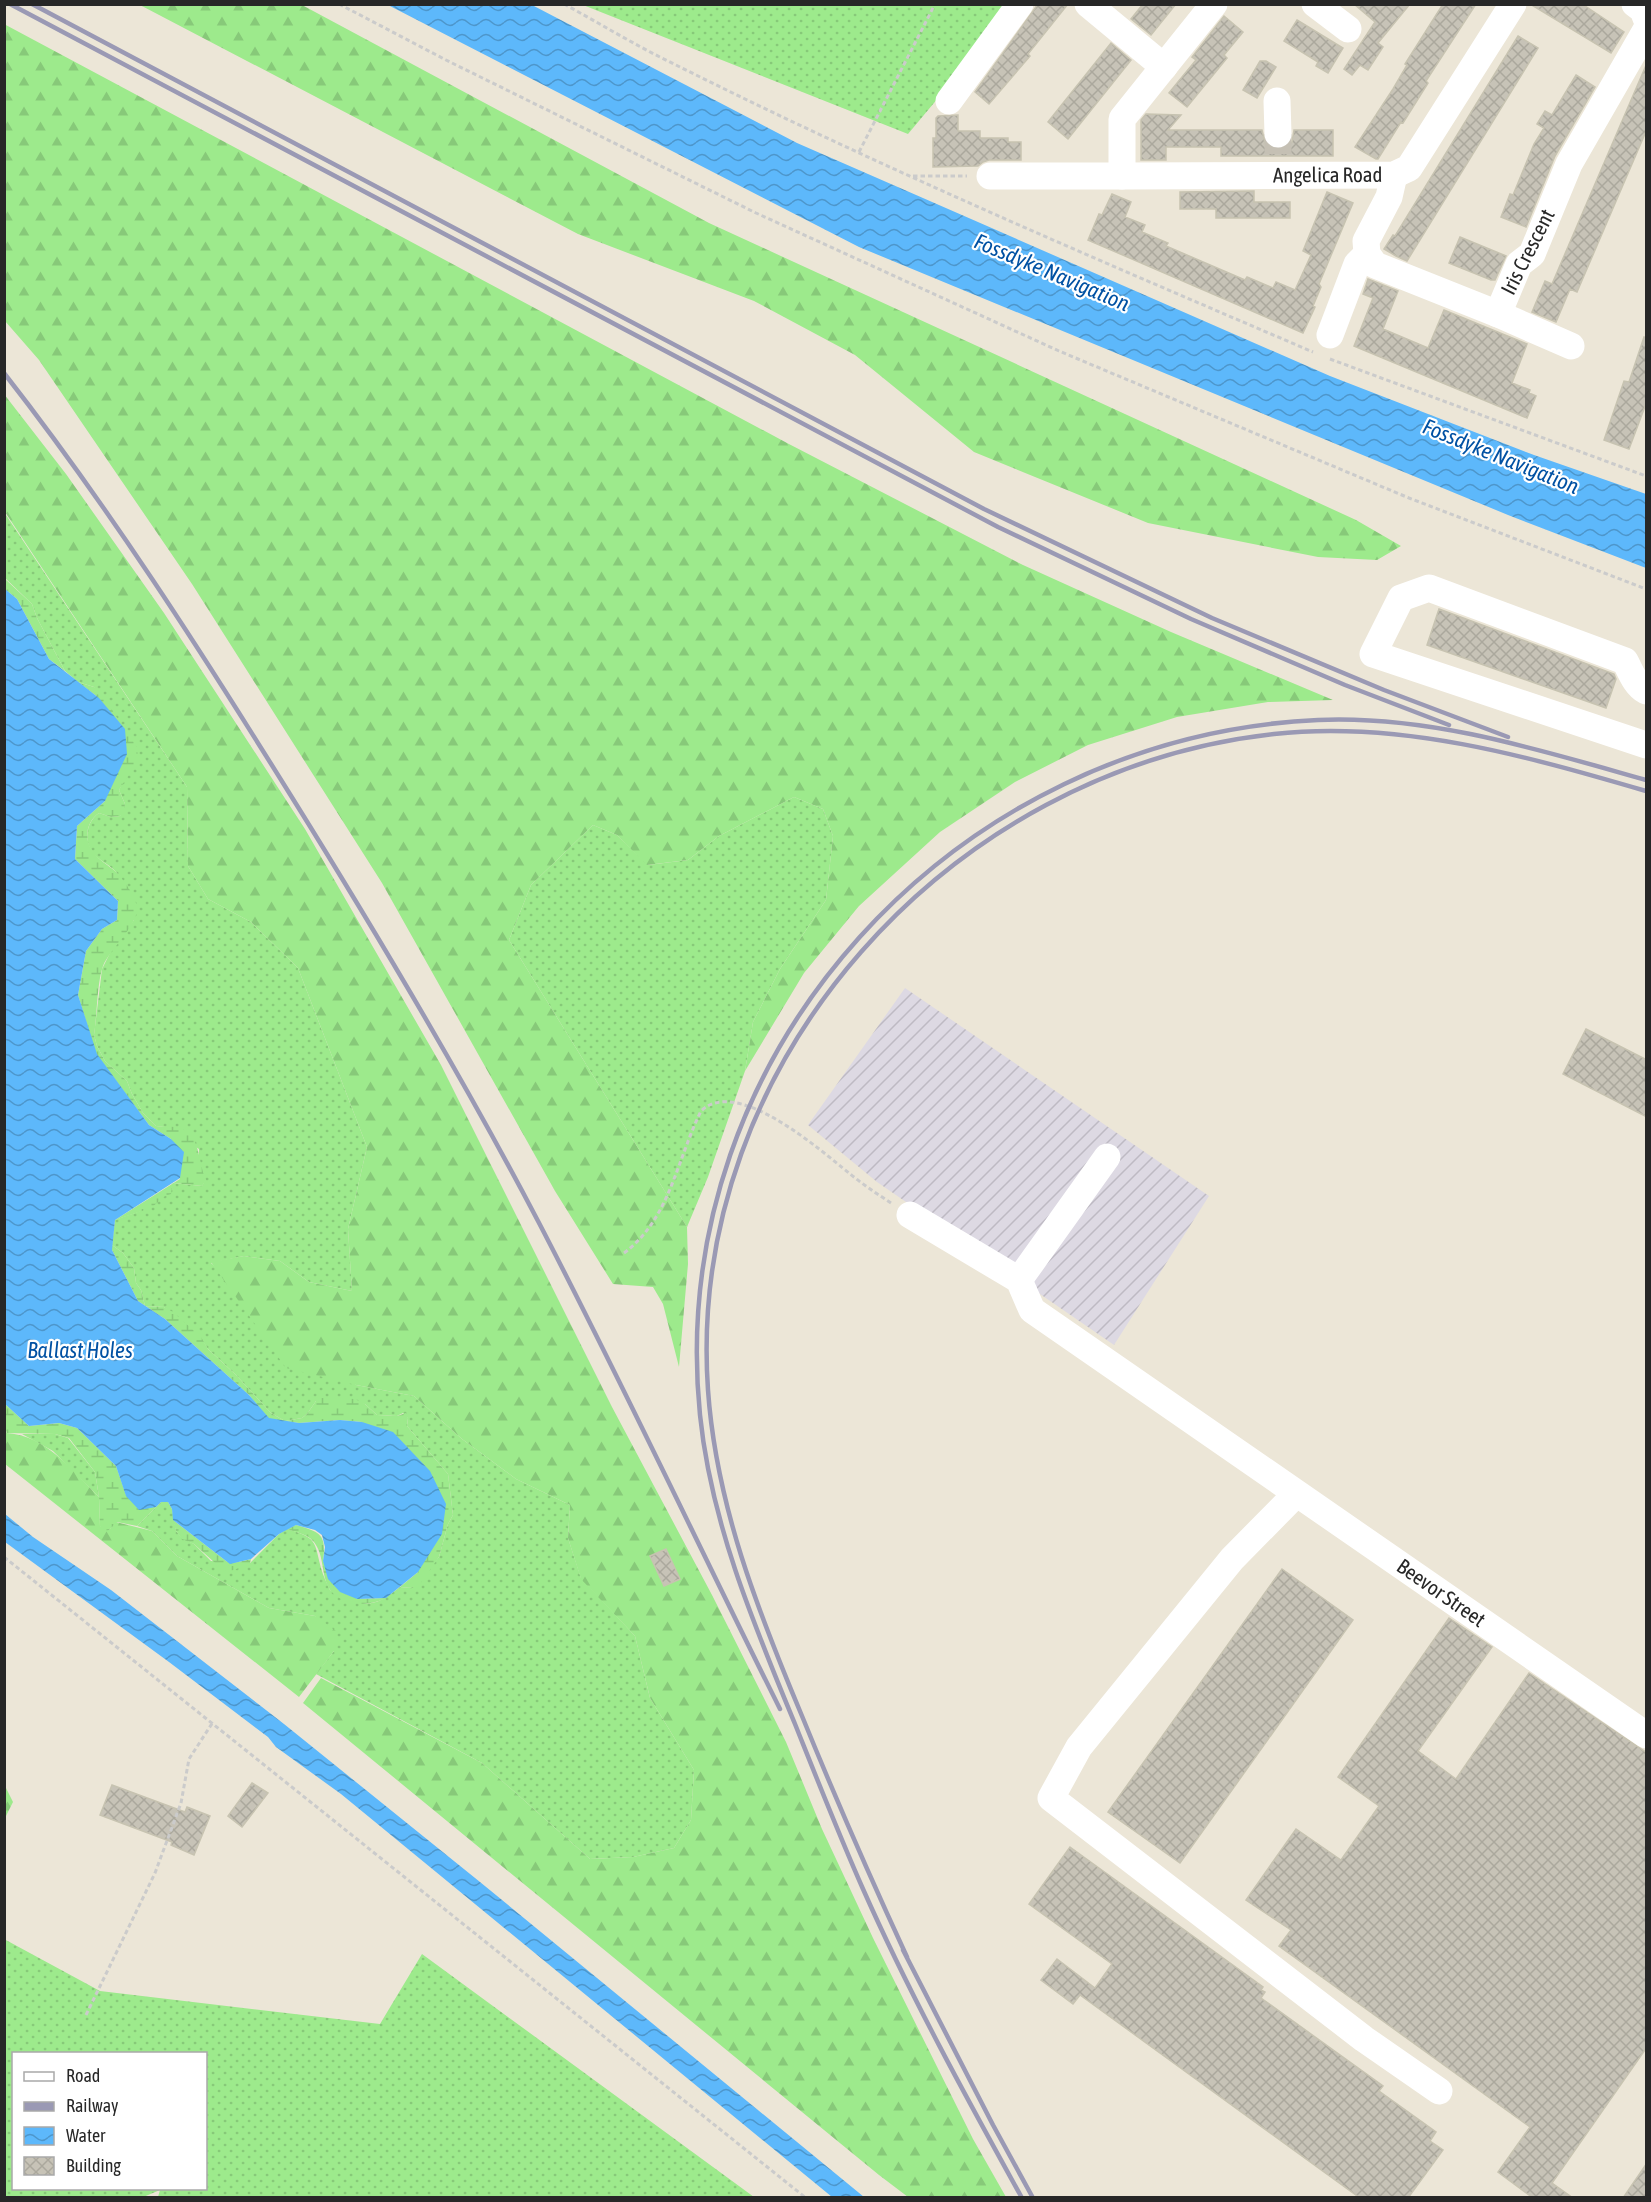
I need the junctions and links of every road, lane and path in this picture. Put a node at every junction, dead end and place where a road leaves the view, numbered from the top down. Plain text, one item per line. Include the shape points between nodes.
1 (339, 4) edge
2 (564, 4) edge
3 (935, 4) edge
4 (1020, 4) edge
5 (1088, 4) edge
6 (1214, 4) edge
7 (1315, 4) edge
8 (1513, 4) edge
9 (1635, 4) edge
10 (1647, 18) edge
11 (1348, 29) dead end
12 (1647, 30) edge
13 (1164, 67) junction
14 (949, 100) dead end
15 (1277, 100) dead end
16 (859, 152) junction
17 (1278, 155) junction
18 (1394, 175) junction
19 (911, 176) junction
20 (990, 176) joint
21 (1122, 176) junction
22 (1367, 254) junction
23 (1498, 314) junction
24 (1571, 346) dead end
25 (1326, 349) junction
26 (1647, 476) edge
27 (1647, 589) edge
28 (1647, 691) edge
29 (1647, 745) edge
30 (1107, 1157) dead end
31 (910, 1215) joint
32 (624, 1253) dead end
33 (1019, 1280) junction
34 (1296, 1494) junction
35 (4, 1557) edge
36 (213, 1722) junction
37 (1647, 1735) edge
38 (86, 2015) dead end
39 (1439, 2091) dead end
40 (806, 2198) edge

1 - 27 path via 756,213 1048,346 1409,498
2 - 16 path via 666,61
3 - 16 path
4 - 14 street
5 - 13 street
6 - 13 street
7 - 11 street
8 - 18 street, Angelica Road via 1409,168
9 - 10 street
12 - 23 street, Iris Crescent via 1569,164 1532,254 1519,264
13 - 21 street via 1122,119
15 - 17 street
16 - 19 path
17 - 18 street, Angelica Road
17 - 21 street, Angelica Road
18 - 22 street via 1389,197 1366,241
19 - 20 path
19 - 25 path via 1045,237
20 - 21 street, Angelica Road
22 - 23 street, Iris Crescent via 1375,265
22 - 25 street via 1357,264
23 - 24 street
25 - 26 path
28 - 29 street via 1635,681 1625,662 1429,588 1401,598 1373,654
30 - 33 street
31 - 32 path via 786,1124 723,1100 707,1104 701,1111 658,1213
31 - 33 street
33 - 34 street, Beevor Street via 1032,1310
34 - 37 street, Beevor Street
34 - 39 street via 1232,1559 1079,1747 1051,1798 1364,2039
35 - 36 path
36 - 38 path via 189,1759 181,1803 155,1873
36 - 40 path

